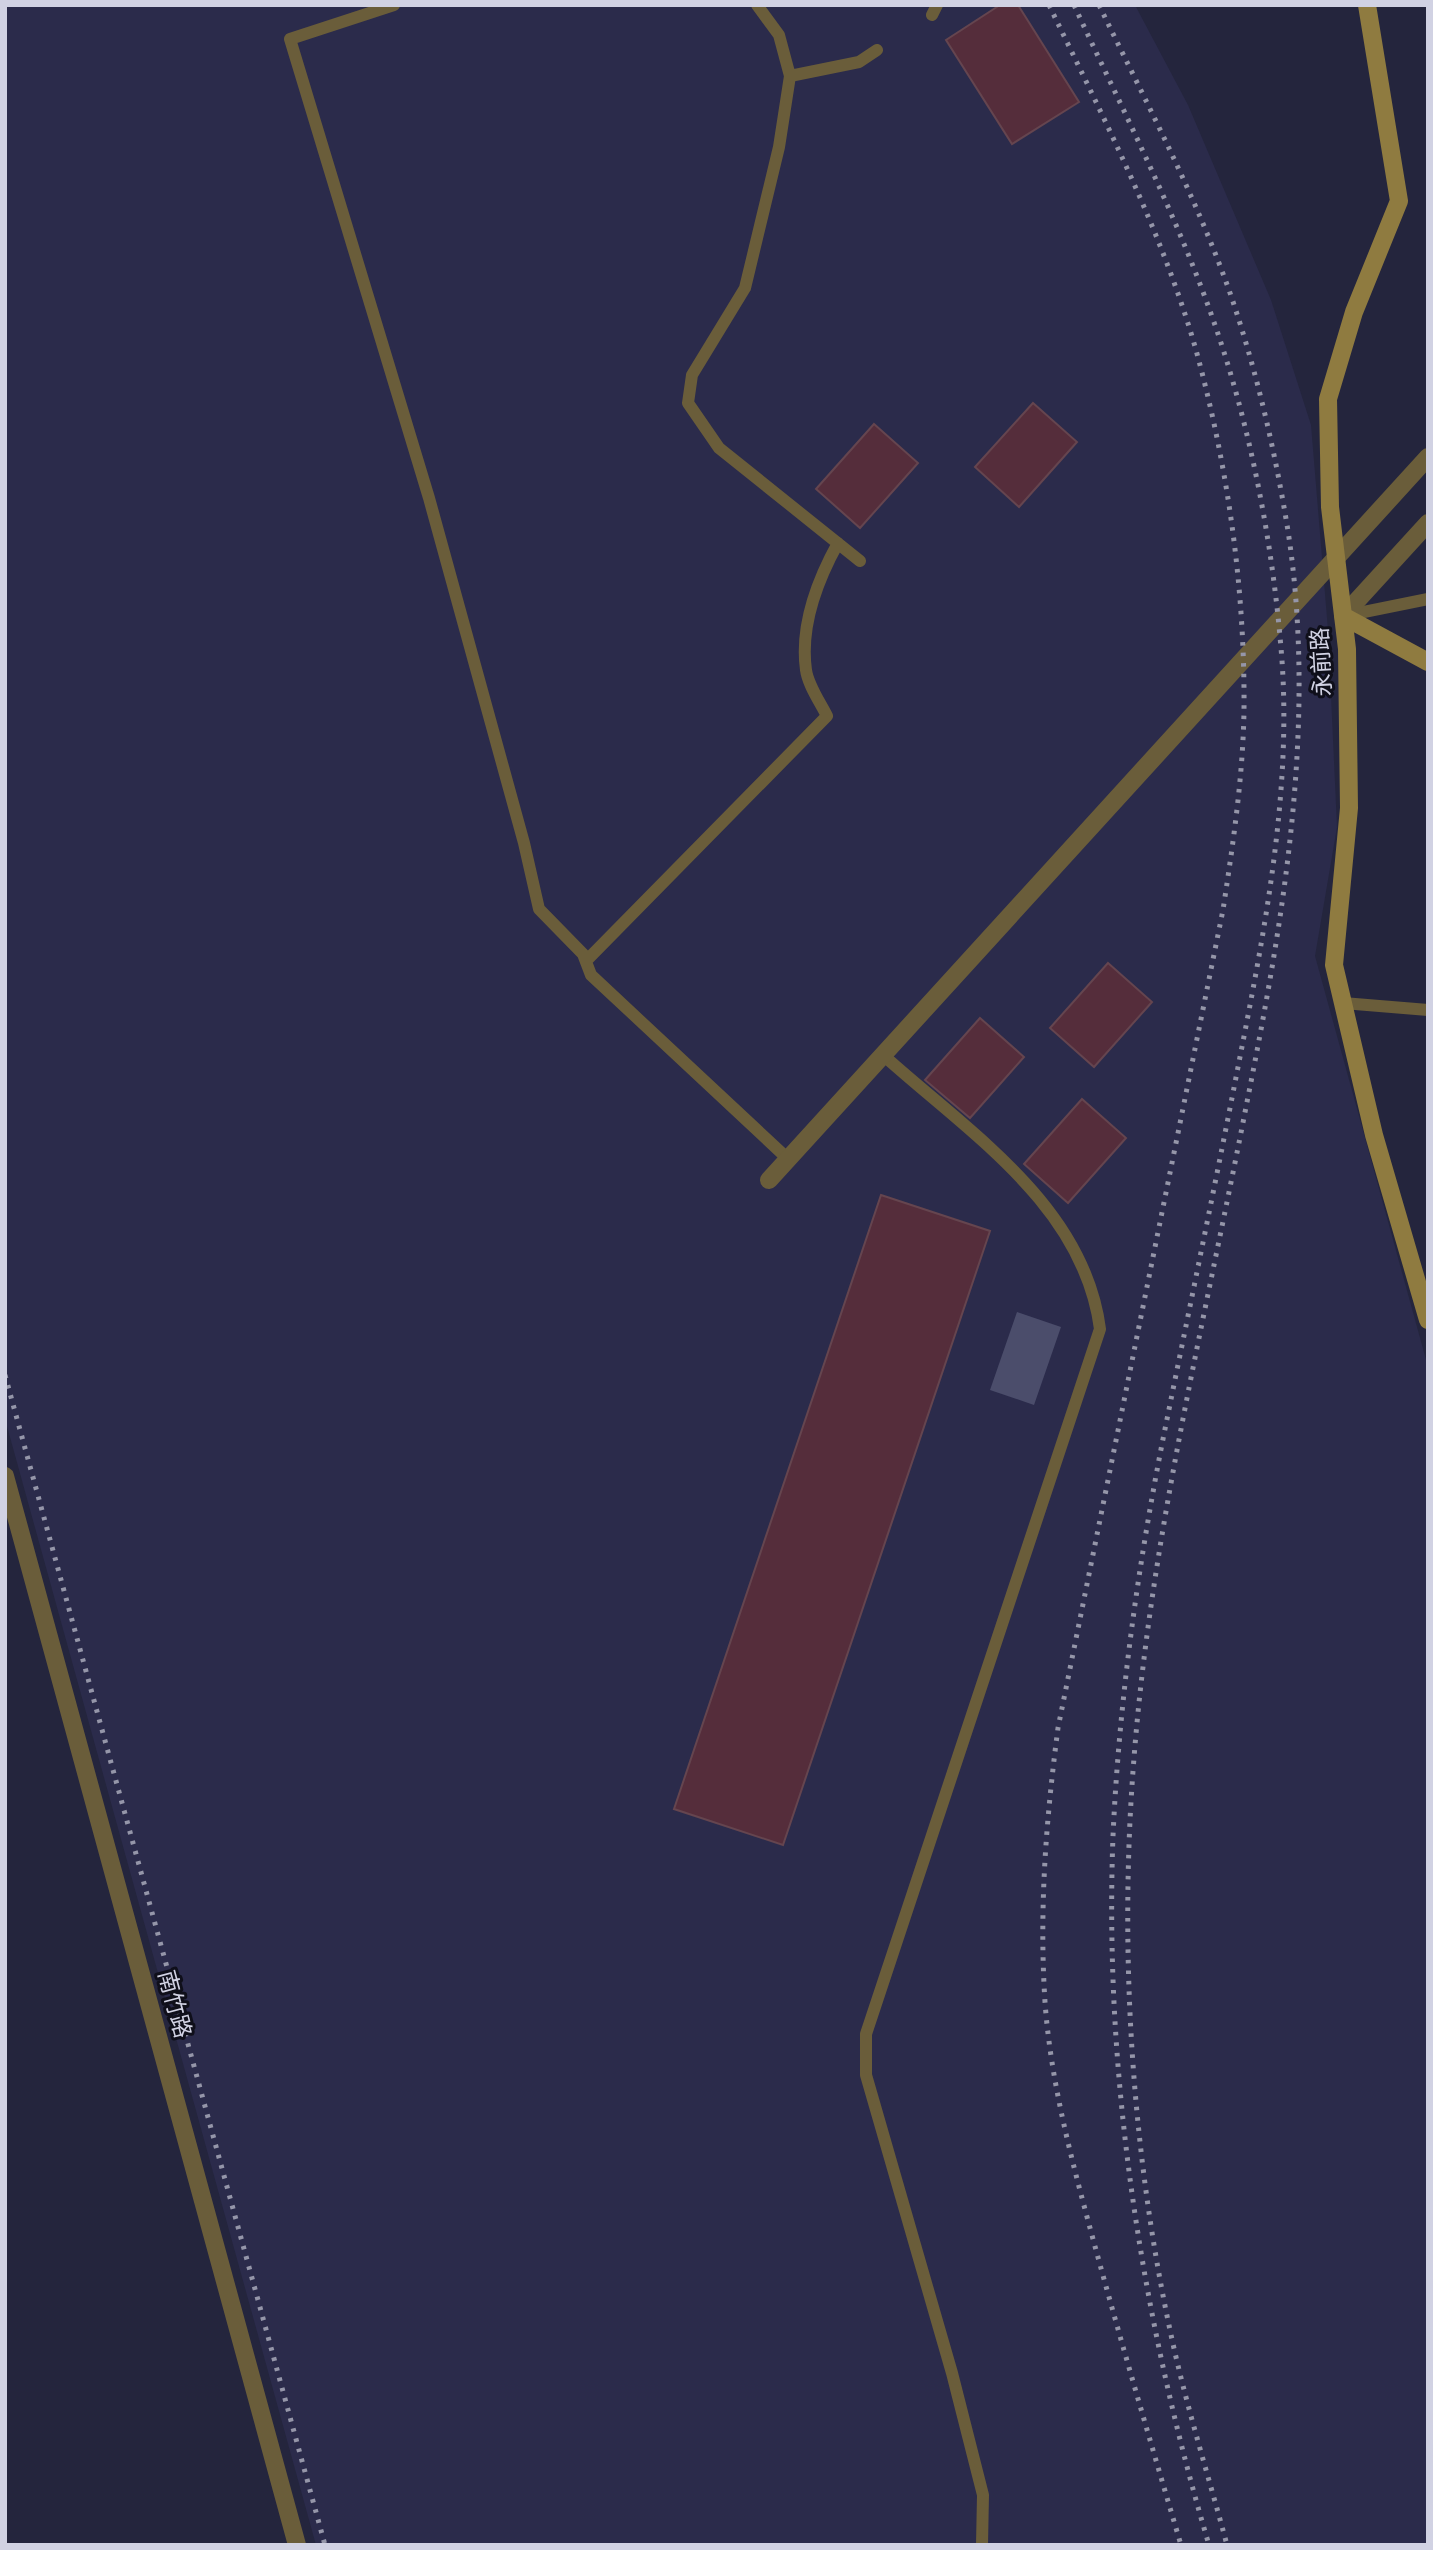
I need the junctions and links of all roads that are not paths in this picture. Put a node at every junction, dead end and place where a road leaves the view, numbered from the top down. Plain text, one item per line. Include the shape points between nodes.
1 (394, 5) edge
2 (757, 5) edge
3 (1367, 5) edge
4 (877, 50) dead end
5 (790, 76) junction
6 (1428, 457) edge
7 (1428, 523) edge
8 (838, 543) junction
9 (860, 561) dead end
10 (1428, 599) edge
11 (1343, 616) junction
12 (1428, 662) edge
13 (586, 961) junction
14 (1343, 1003) junction
15 (1428, 1010) edge
16 (882, 1054) junction
17 (788, 1159) junction
18 (769, 1180) dead end
19 (1428, 1320) edge
20 (5, 1476) edge
21 (297, 2545) edge
22 (982, 2545) edge

1 - 13 lane via 290,39 429,498 539,909
2 - 5 lane via 779,35
3 - 11 street, 永前路 via 1399,201 1354,312 1328,399 1330,507
4 - 5 lane via 859,62
5 - 8 lane via 779,147 745,288 692,375 688,402 719,448
6 - 16 street
7 - 11 street
8 - 9 lane
8 - 13 lane via 805,628 806,673 827,716
10 - 11 lane
11 - 12 street
11 - 14 street, 永前路 via 1349,808 1334,965
13 - 17 lane via 591,975
14 - 15 lane
14 - 19 street, 永前路 via 1374,1135
16 - 17 street
16 - 22 lane via 1023,1178 1072,1240 1096,1300 1100,1329 866,2034 866,2075 983,2495
17 - 18 street
20 - 21 street, 南竹路

